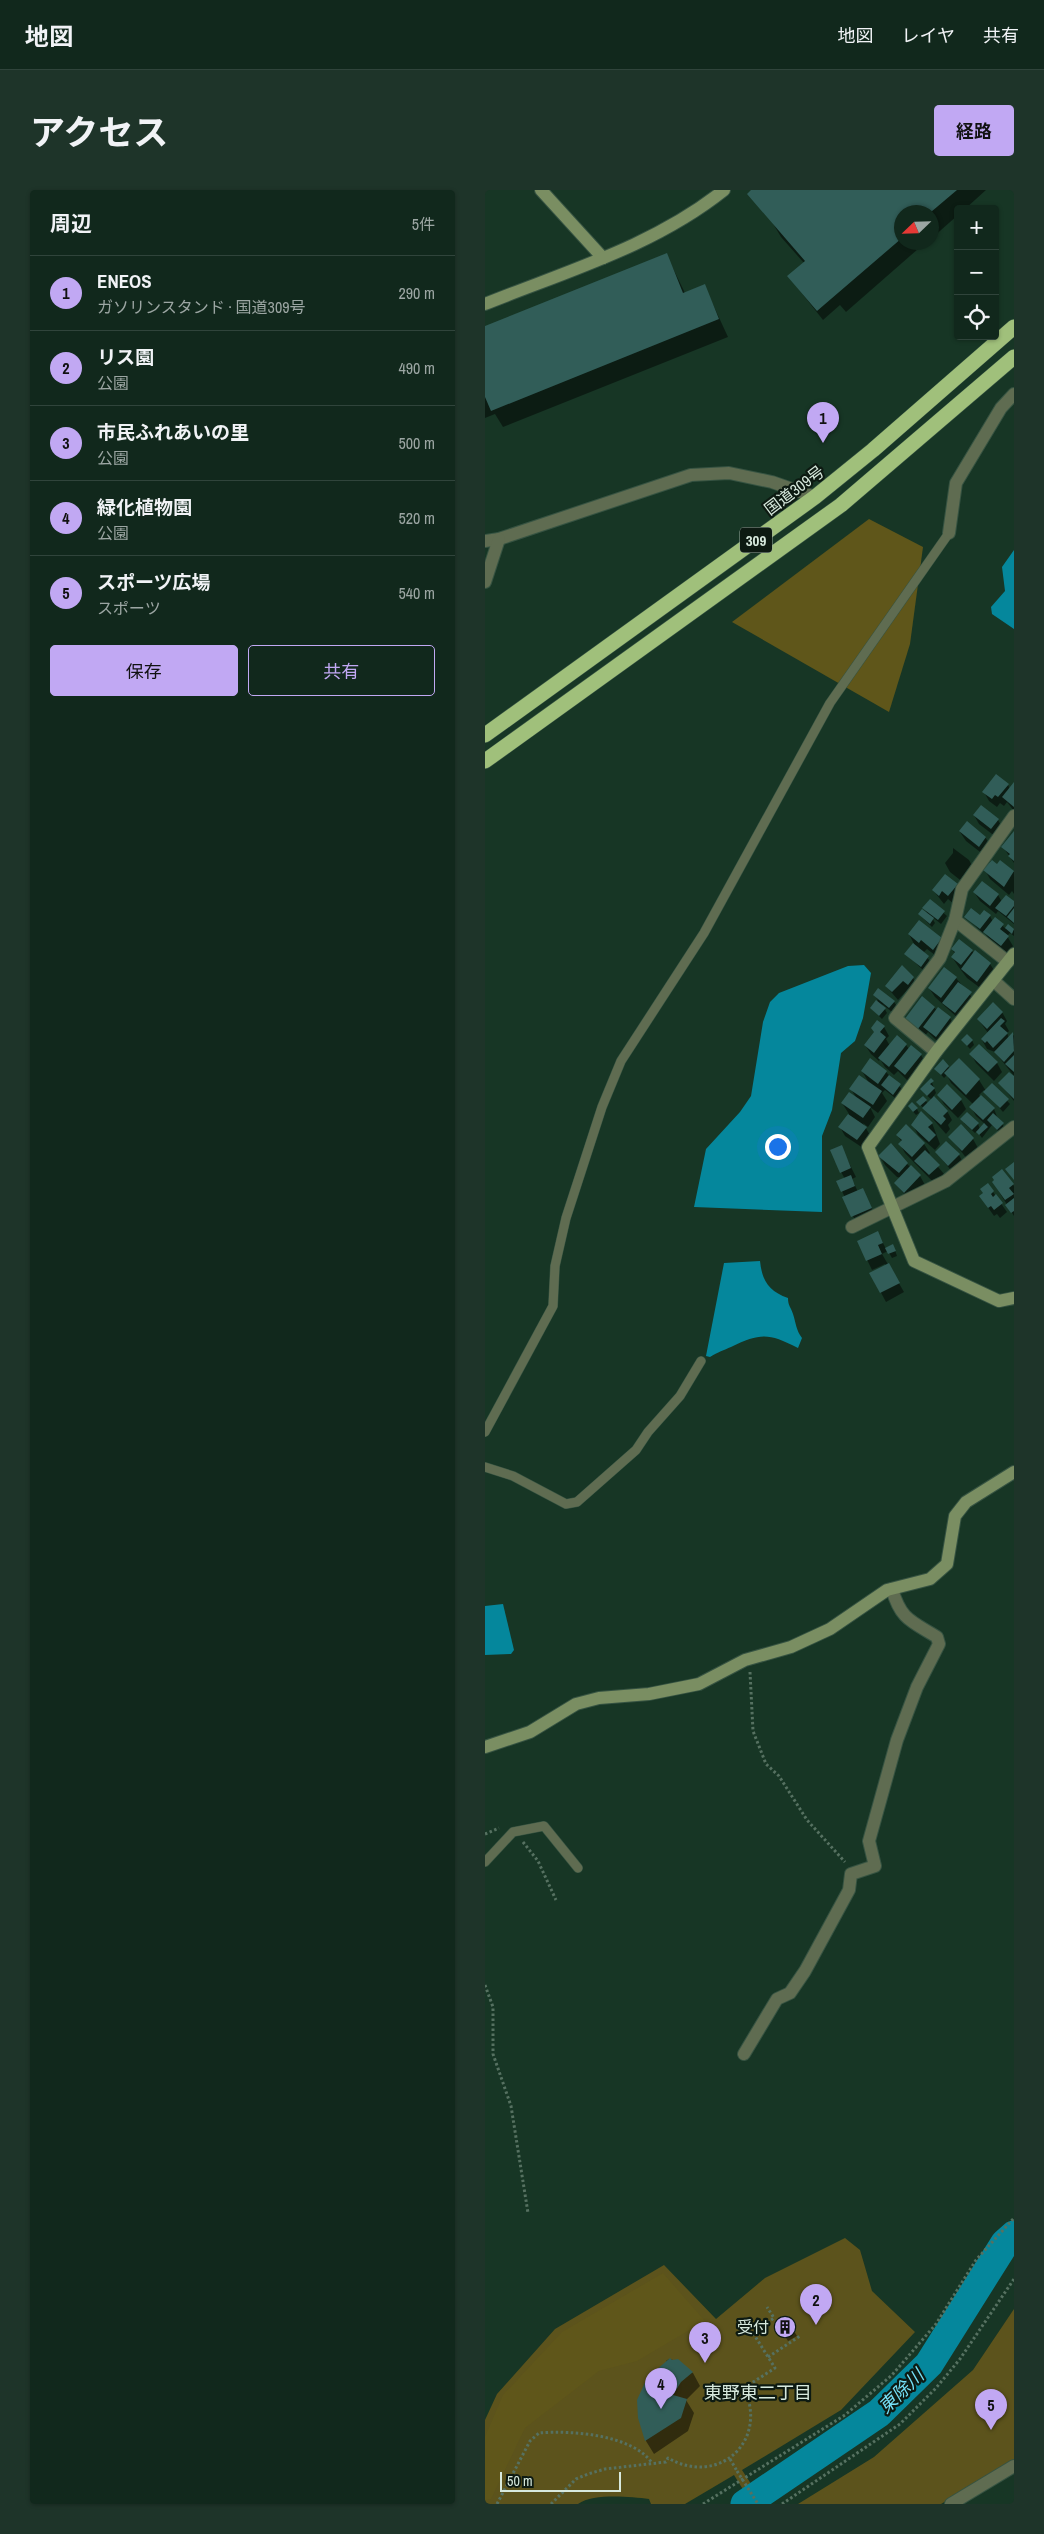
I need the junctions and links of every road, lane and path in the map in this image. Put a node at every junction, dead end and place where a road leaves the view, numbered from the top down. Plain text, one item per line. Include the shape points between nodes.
1 (541, 190) edge
2 (724, 190) edge
3 (603, 258) junction
4 (485, 304) edge
5 (1014, 327) edge
6 (1014, 357) edge
7 (1014, 394) edge
8 (815, 498) junction
9 (949, 533) joint
10 (499, 539) junction
11 (485, 541) edge
12 (485, 582) edge
13 (485, 735) edge
14 (485, 761) edge
15 (1014, 816) edge
16 (955, 920) junction
17 (1011, 958) edge
18 (993, 980) junction
19 (1014, 999) edge
20 (935, 1052) junction
21 (1014, 1127) edge
22 (892, 1208) junction
23 (852, 1226) dead end
24 (1014, 1298) edge
25 (701, 1361) dead end
26 (485, 1432) edge
27 (485, 1467) edge
28 (1014, 1472) edge
29 (892, 1589) junction
30 (745, 1660) junction
31 (485, 1747) edge
32 (513, 1832) junction
33 (485, 1834) edge
34 (485, 1862) edge
35 (578, 1868) dead end
36 (851, 1874) junction
37 (556, 1900) dead end
38 (485, 1985) edge
39 (744, 2054) dead end
40 (528, 2213) dead end
41 (1014, 2218) edge
42 (1014, 2280) edge
43 (767, 2307) dead end
44 (800, 2336) dead end
45 (768, 2357) junction
46 (730, 2459) junction
47 (652, 2463) junction
48 (1014, 2466) edge
49 (497, 2504) edge
50 (551, 2504) edge
51 (703, 2504) edge
52 (758, 2504) edge
53 (782, 2504) edge
54 (951, 2504) edge

1 - 3 street
2 - 3 street via 651,237
3 - 4 street
5 - 8 highway, 国道309号 / 309
6 - 14 highway, 309 via 841,505
7 - 9 street via 1001,408 955,483
8 - 10 street via 772,482 729,472 691,474
8 - 13 highway, 国道309号 / 309
9 - 26 lane via 830,703 703,933 621,1062 602,1107 566,1218 555,1266 553,1306
10 - 11 street
10 - 12 street
15 - 16 street via 962,889
16 - 17 street
16 - 20 street via 940,958 895,1018
17 - 18 street
18 - 19 street
18 - 20 street
20 - 22 street via 868,1148
21 - 22 street via 946,1181
22 - 23 street
22 - 24 street via 914,1261 999,1301
25 - 27 lane via 680,1396 636,1450 577,1502 566,1504 513,1476
28 - 29 street via 981,1491 955,1516 947,1564 930,1579
29 - 30 street via 831,1629 791,1647
29 - 36 street via 897,1608 904,1617 937,1637 939,1644 917,1687 897,1740 869,1841 875,1866
30 - 31 street via 699,1684 576,1704 530,1732
30 - 36 path via 751,1676 753,1730 766,1764 779,1776 807,1820 842,1858
32 - 33 path via 499,1828
32 - 34 lane
32 - 35 lane via 544,1826
32 - 37 path via 538,1861
36 - 39 street via 849,1890 805,1971 790,1993 777,1999
38 - 40 path via 493,2007 493,2054 511,2106
41 - 51 path via 975,2260 935,2324 892,2375 845,2415
42 - 53 path via 960,2359 900,2424
43 - 45 path via 774,2318 753,2332
44 - 45 path
45 - 46 path via 775,2368 744,2388 751,2402 749,2428 739,2451
46 - 47 path via 704,2468 679,2464 668,2458 666,2462
46 - 52 path, bridge
47 - 49 path via 645,2452 616,2441 577,2432 539,2433 530,2440
47 - 50 path via 605,2469 576,2479
48 - 54 street

